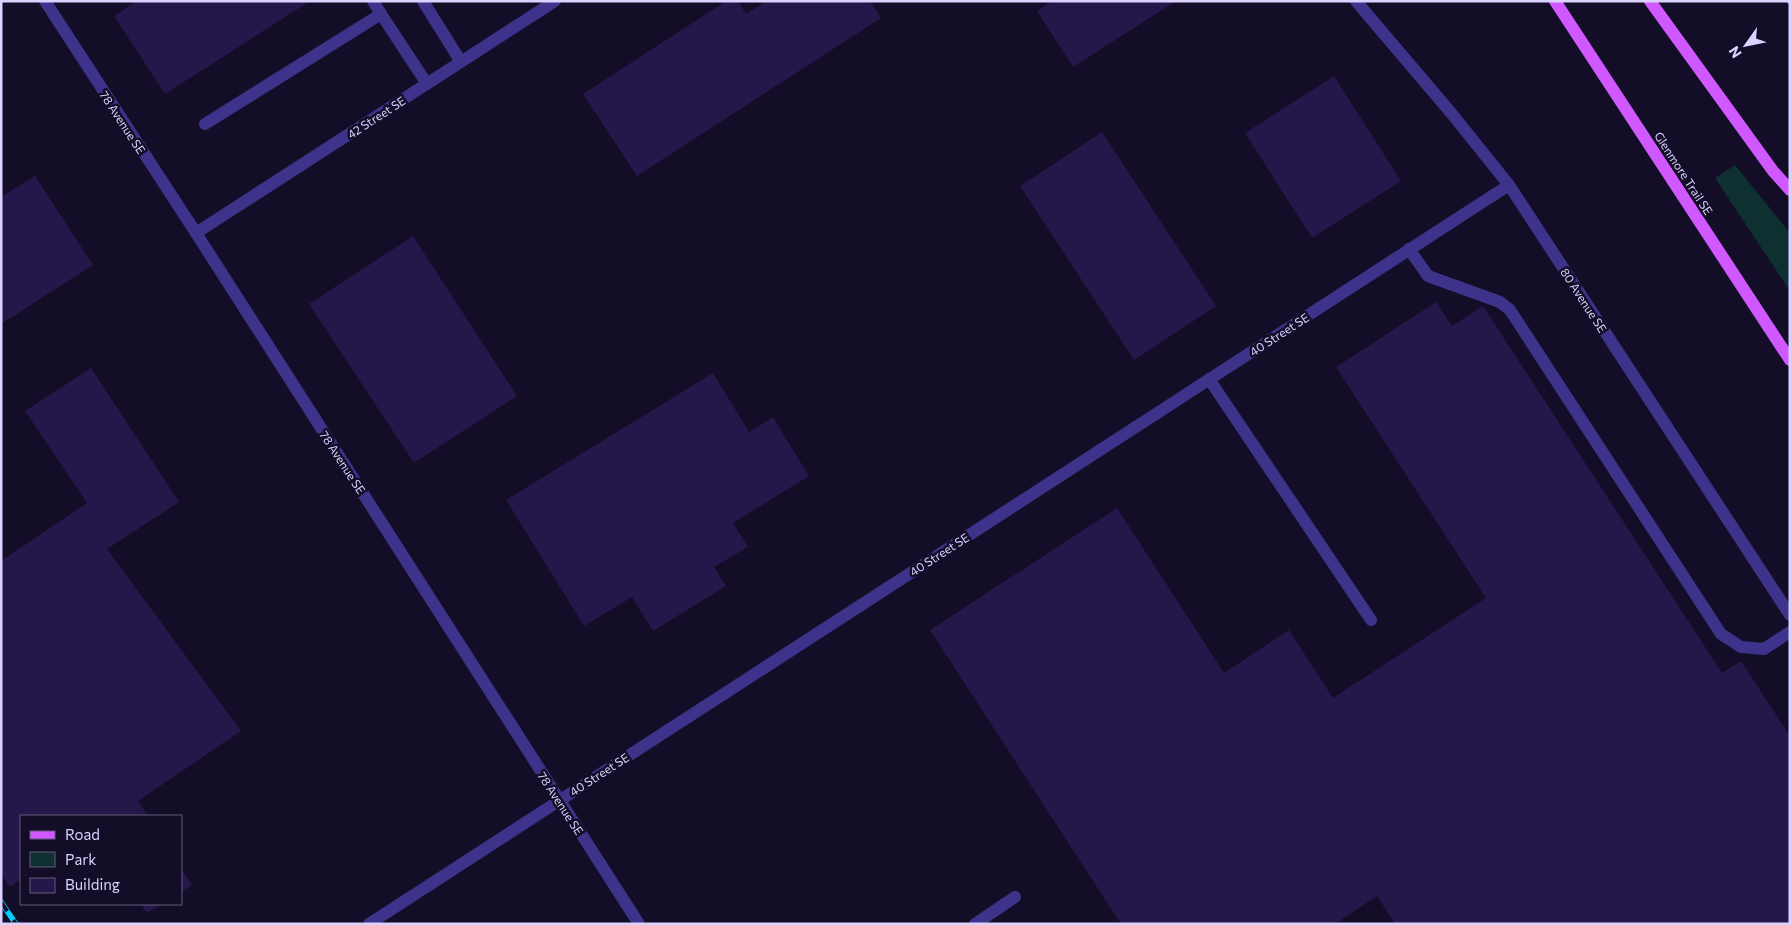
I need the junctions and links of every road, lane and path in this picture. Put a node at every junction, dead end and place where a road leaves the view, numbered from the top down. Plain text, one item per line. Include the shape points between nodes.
1 (45, 1) edge
2 (373, 1) edge
3 (555, 1) edge
4 (1356, 1) edge
5 (1555, 1) edge
6 (1650, 1) edge
7 (424, 2) edge
8 (381, 14) junction
9 (461, 62) junction
10 (427, 84) junction
11 (205, 124) dead end
12 (1509, 185) junction
13 (1790, 190) edge
14 (196, 233) junction
15 (1409, 249) junction
16 (1790, 360) edge
17 (1208, 379) junction
18 (1790, 615) edge
19 (1371, 620) dead end
20 (1790, 632) edge
21 (558, 800) junction
22 (1016, 897) dead end
23 (369, 924) edge
24 (639, 924) edge
25 (974, 924) edge

1 - 14 street, 78 Avenue SE
2 - 8 street
3 - 9 street, 42 Street SE
4 - 12 street, 80 Avenue SE
5 - 16 main road, Glenmore Trail SE
6 - 13 main road
7 - 9 street
8 - 10 street
8 - 11 street
9 - 10 street, 42 Street SE
10 - 14 street, 42 Street SE
12 - 15 street, 40 Street SE
12 - 18 street, 80 Avenue SE
14 - 21 street, 78 Avenue SE
15 - 17 street, 40 Street SE
15 - 20 street via 1428,276 1500,302 1510,310 1721,634 1741,647 1764,649
17 - 19 street
17 - 21 street, 40 Street SE
21 - 23 street, 40 Street SE
21 - 24 street, 78 Avenue SE
22 - 25 street

